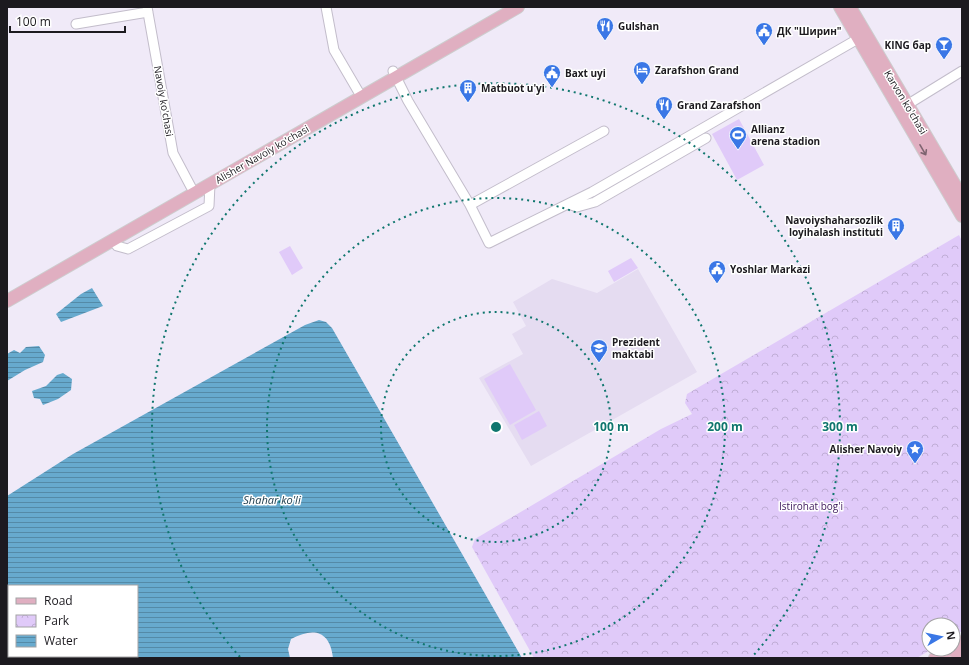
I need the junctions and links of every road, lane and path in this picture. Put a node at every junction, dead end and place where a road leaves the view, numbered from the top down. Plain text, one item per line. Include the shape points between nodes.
1 (326, 7) edge
2 (504, 7) edge
3 (518, 7) edge
4 (840, 7) edge
5 (850, 7) edge
6 (148, 9) edge
7 (76, 24) dead end
8 (862, 36) junction
9 (962, 71) edge
10 (395, 74) junction
11 (358, 91) junction
12 (903, 107) junction
13 (604, 131) dead end
14 (706, 138) dead end
15 (200, 185) junction
16 (962, 197) edge
17 (568, 204) junction
18 (470, 205) junction
19 (962, 216) edge
20 (113, 240) junction
21 (73, 259) junction
22 (27, 285) junction
23 (7, 293) edge
24 (7, 301) edge
25 (962, 655) edge
26 (957, 658) edge

1 - 11 street via 334,50
2 - 10 main road, Alisher Navoiy ko'chasi
3 - 10 main road, Alisher Navoiy ko'chasi
4 - 8 main road
5 - 8 main road, Karvon ko'chasi
6 - 7 street, Navoiy ko'chasi
6 - 15 street, Navoiy ko'chasi via 173,153
8 - 12 main road, Karvon ko'chasi
8 - 17 street
9 - 12 street
10 - 11 main road, Alisher Navoiy ko'chasi
10 - 15 main road, Alisher Navoiy ko'chasi
10 - 18 street via 408,101
11 - 15 main road, Alisher Navoiy ko'chasi
12 - 16 main road, Karvon ko'chasi
12 -> 19 main road
13 - 18 street
14 - 17 street via 595,202 576,207
15 - 20 main road, Alisher Navoiy ko'chasi
15 - 20 street via 209,206 128,250 117,246
15 - 21 main road, Alisher Navoiy ko'chasi
17 - 18 street via 489,243
20 - 21 main road, Alisher Navoiy ko'chasi
21 - 22 main road, Alisher Navoiy ko'chasi
22 - 23 main road, Alisher Navoiy ko'chasi
22 - 24 main road, Alisher Navoiy ko'chasi
25 - 26 main road

